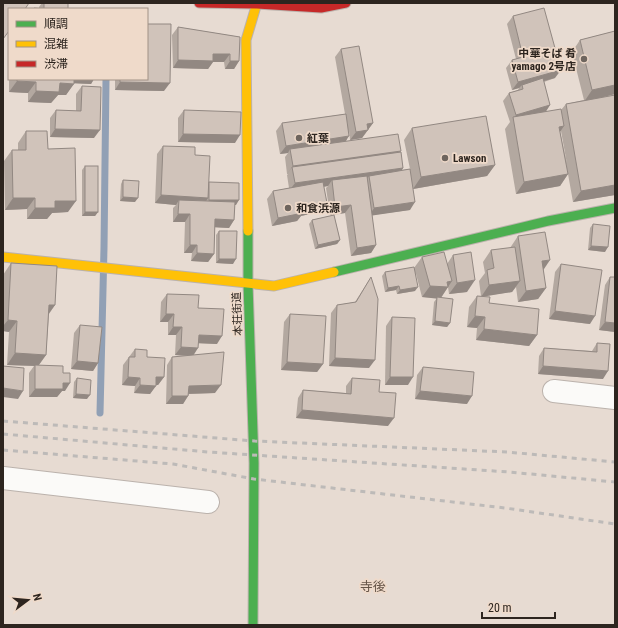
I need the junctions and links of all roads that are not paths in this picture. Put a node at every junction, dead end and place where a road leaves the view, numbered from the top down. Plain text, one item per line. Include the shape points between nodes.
1 (199, 3) edge
2 (257, 3) edge
3 (346, 3) edge
4 (615, 208) edge
5 (3, 257) edge
6 (248, 284) junction
7 (554, 391) dead end
8 (615, 398) edge
9 (3, 478) edge
10 (208, 502) dead end
11 (253, 625) edge

1 - 2 street
2 - 3 street via 321,8
2 - 6 street, 本荘街道 via 246,40
4 - 6 street via 548,221 274,286
5 - 6 street
6 - 11 street, 本荘街道 via 254,468
7 - 8 street
9 - 10 street

